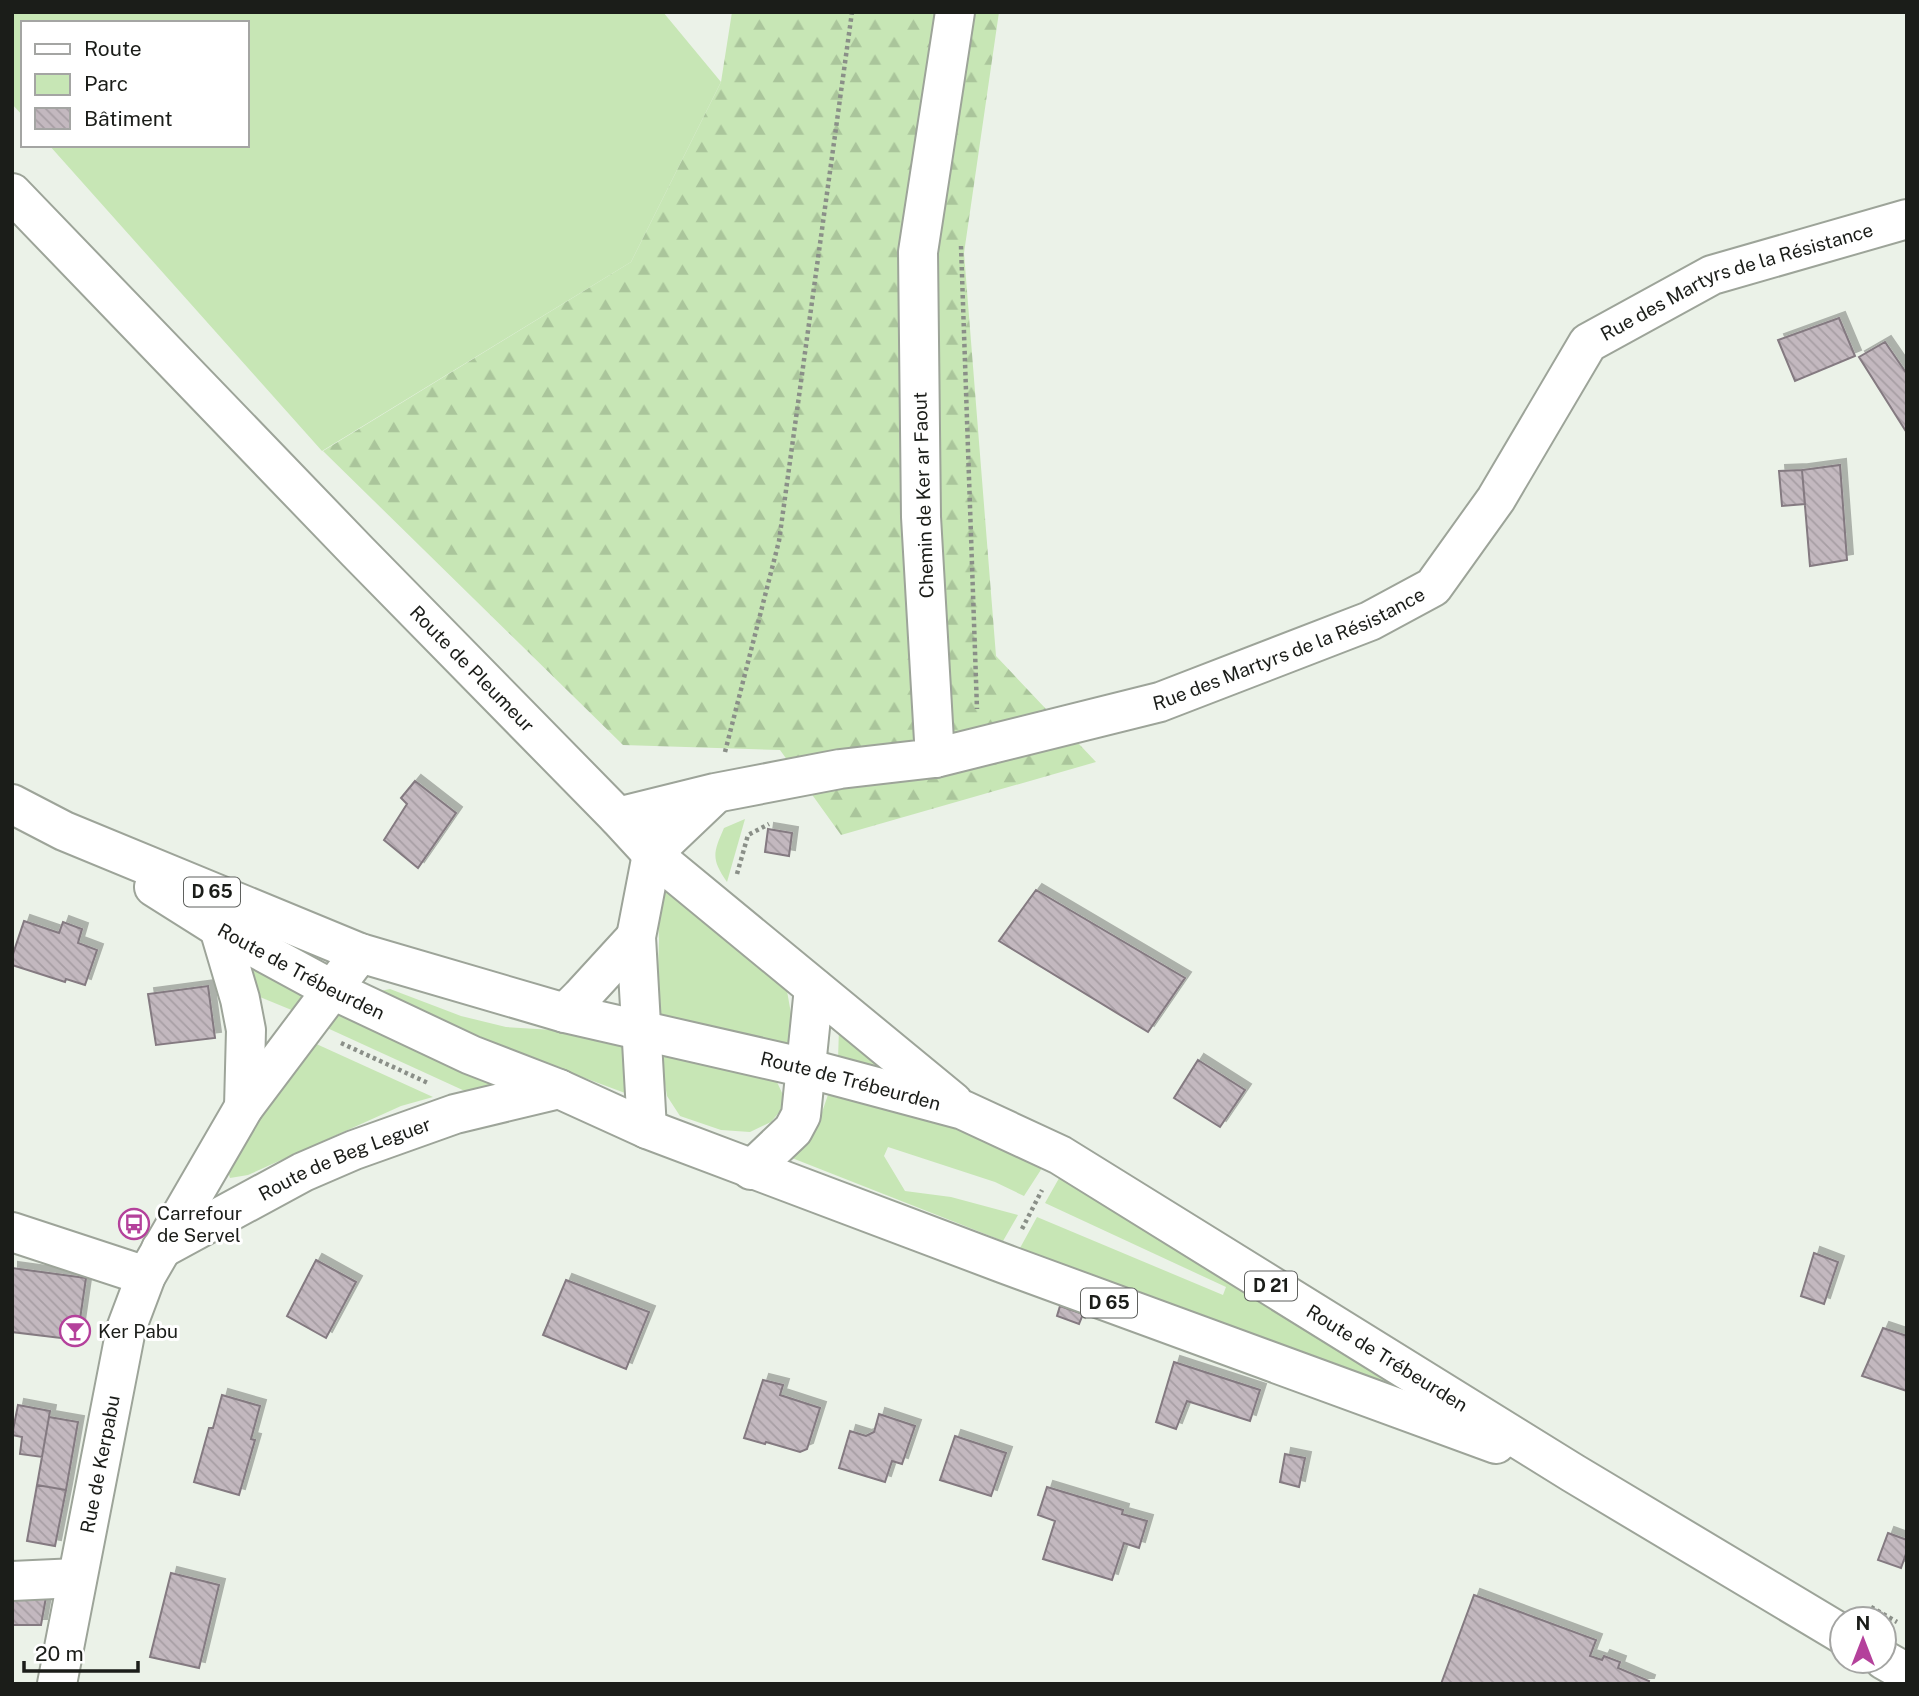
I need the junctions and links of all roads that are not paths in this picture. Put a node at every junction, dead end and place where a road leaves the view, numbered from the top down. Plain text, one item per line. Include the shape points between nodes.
1 (955, 12) edge
2 (12, 193) edge
3 (1907, 219) edge
4 (935, 758) junction
5 (715, 793) junction
6 (12, 804) edge
7 (618, 817) junction
8 (64, 831) junction
9 (652, 854) junction
10 (219, 928) junction
11 (636, 937) junction
12 (360, 953) junction
13 (814, 988) junction
14 (332, 990) junction
15 (565, 1013) junction
16 (641, 1032) junction
17 (806, 1068) junction
18 (559, 1089) junction
19 (244, 1107) junction
20 (963, 1110) junction
21 (647, 1129) junction
22 (751, 1170) junction
23 (12, 1232) edge
24 (153, 1263) junction
25 (1573, 1473) junction
26 (77, 1578) junction
27 (12, 1581) edge
28 (1828, 1626) edge
29 (57, 1684) edge

1 - 4 main road, Chemin de Ker ar Faout via 918,252 921,517
2 - 7 main road, Route de Pleumeur / D 21
3 - 4 main road, Rue des Martyrs de la Résistance via 1712,275 1588,343 1496,499 1433,587 1370,621 1160,702
4 - 5 main road via 840,769
5 - 7 main road
5 - 9 main road
6 - 8 main road, Route de Trébeurden / D 65
7 - 9 main road, Route de Pleumeur / D 21
8 - 10 main road, Route de Trébeurden / D 65
8 - 12 main road, Route de Trébeurden / D 65
9 - 11 main road
9 - 13 main road, Route de Pleumeur / D 21
10 - 14 main road, Route de Trébeurden / D 65
10 - 19 main road via 246,1030
11 - 15 main road
11 - 16 main road
12 - 14 main road
12 - 15 main road, Route de Trébeurden / D 65
13 - 17 main road
13 - 20 main road, Route de Pleumeur / D 21
14 - 18 main road, Route de Trébeurden / D 65 via 471,1055
14 - 19 main road
15 - 16 main road, Route de Trébeurden / D 65
16 - 17 main road, Route de Trébeurden / D 65
16 - 21 main road
17 - 20 main road, Route de Trébeurden / D 65
17 - 22 main road via 801,1115 793,1130
18 - 21 main road, Route de Trébeurden / D 65
18 - 24 main road, Route de Beg Leguer via 455,1114 354,1150 303,1172
19 - 24 main road
20 - 25 main road, Route de Trébeurden / D 21 via 1060,1155
21 - 22 main road, Route de Trébeurden / D 65
22 - 25 main road, Route de Trébeurden / D 65
23 - 24 main road
24 - 26 main road, Rue de Kerpabu via 126,1329
25 - 28 main road, Route de Trébeurden / D 21
26 - 27 main road
26 - 29 main road, Rue de Kerpabu

